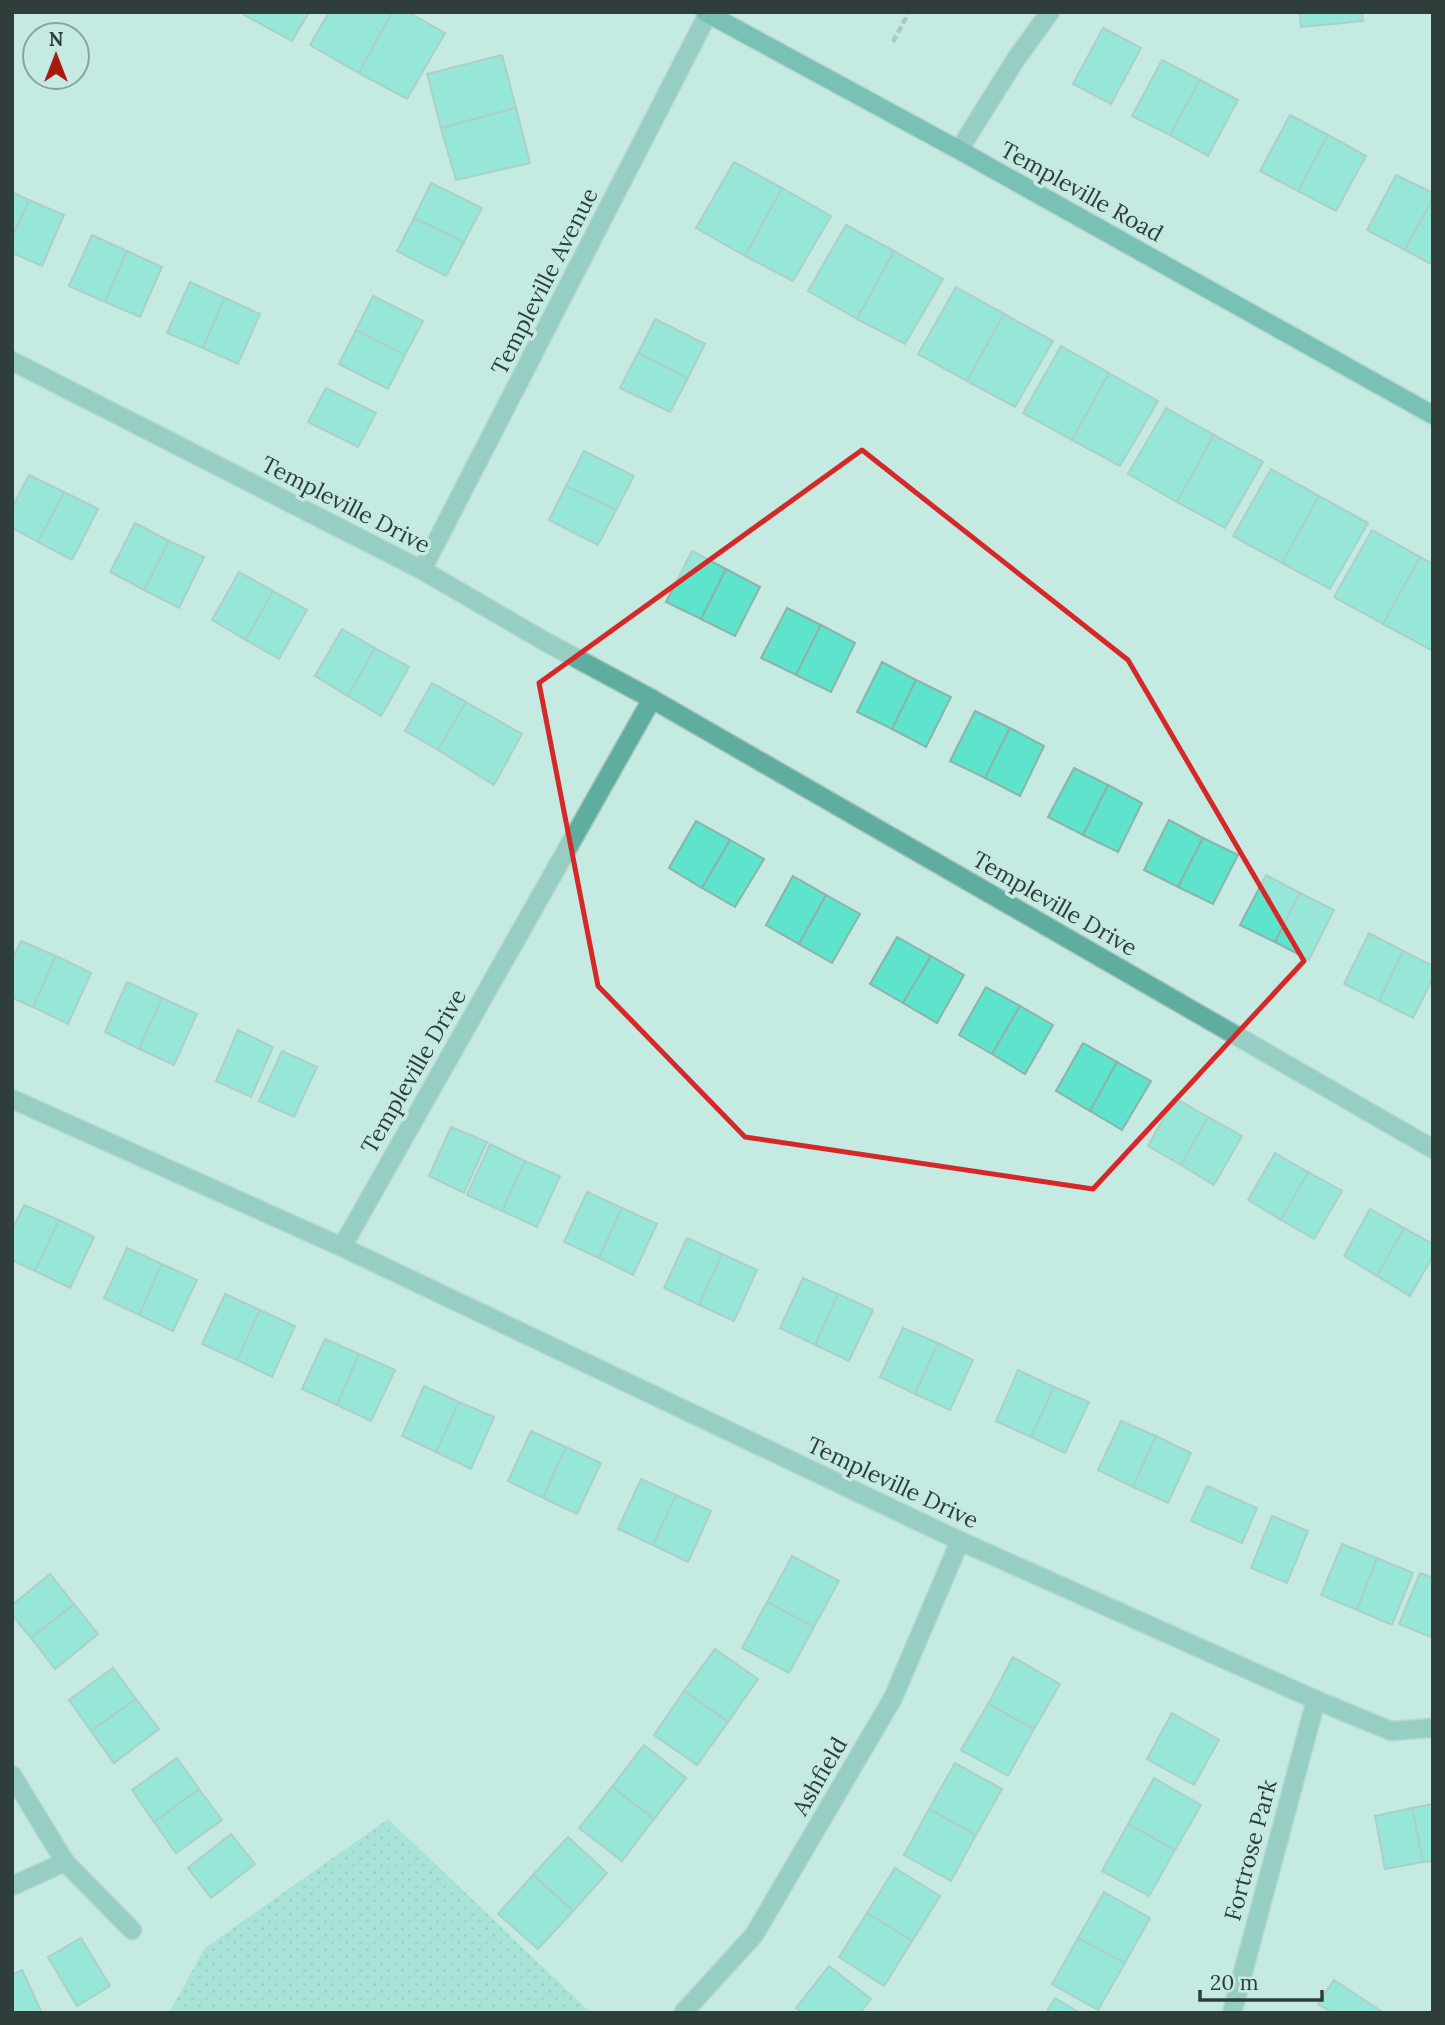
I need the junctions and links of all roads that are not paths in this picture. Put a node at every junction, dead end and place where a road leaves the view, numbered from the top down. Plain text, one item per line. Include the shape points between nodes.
1 (1050, 12) edge
2 (707, 13) edge
3 (959, 150) junction
4 (12, 361) edge
5 (1433, 415) edge
6 (422, 570) junction
7 (652, 699) junction
8 (12, 1099) edge
9 (1433, 1149) edge
10 (342, 1247) junction
11 (960, 1541) junction
12 (1316, 1700) junction
13 (1433, 1728) edge
14 (12, 1775) edge
15 (65, 1862) junction
16 (12, 1886) edge
17 (132, 1930) dead end
18 (683, 2013) edge
19 (1232, 2013) edge

1 - 3 street
2 - 3 main road, Templeville Road
2 - 6 street, Templeville Avenue
3 - 5 main road, Templeville Road
4 - 6 street, Templeville Drive
6 - 7 street, Templeville Drive
7 - 9 street, Templeville Drive
7 - 10 street, Templeville Drive
8 - 10 street, Templeville Drive
10 - 11 street, Templeville Drive
11 - 12 street, Templeville Drive
11 - 18 street, Ashfield via 893,1698 872,1734 754,1935
12 - 13 street, Templeville Drive via 1391,1731
12 - 19 street, Fortrose Park
14 - 15 street
15 - 16 street
15 - 17 street

